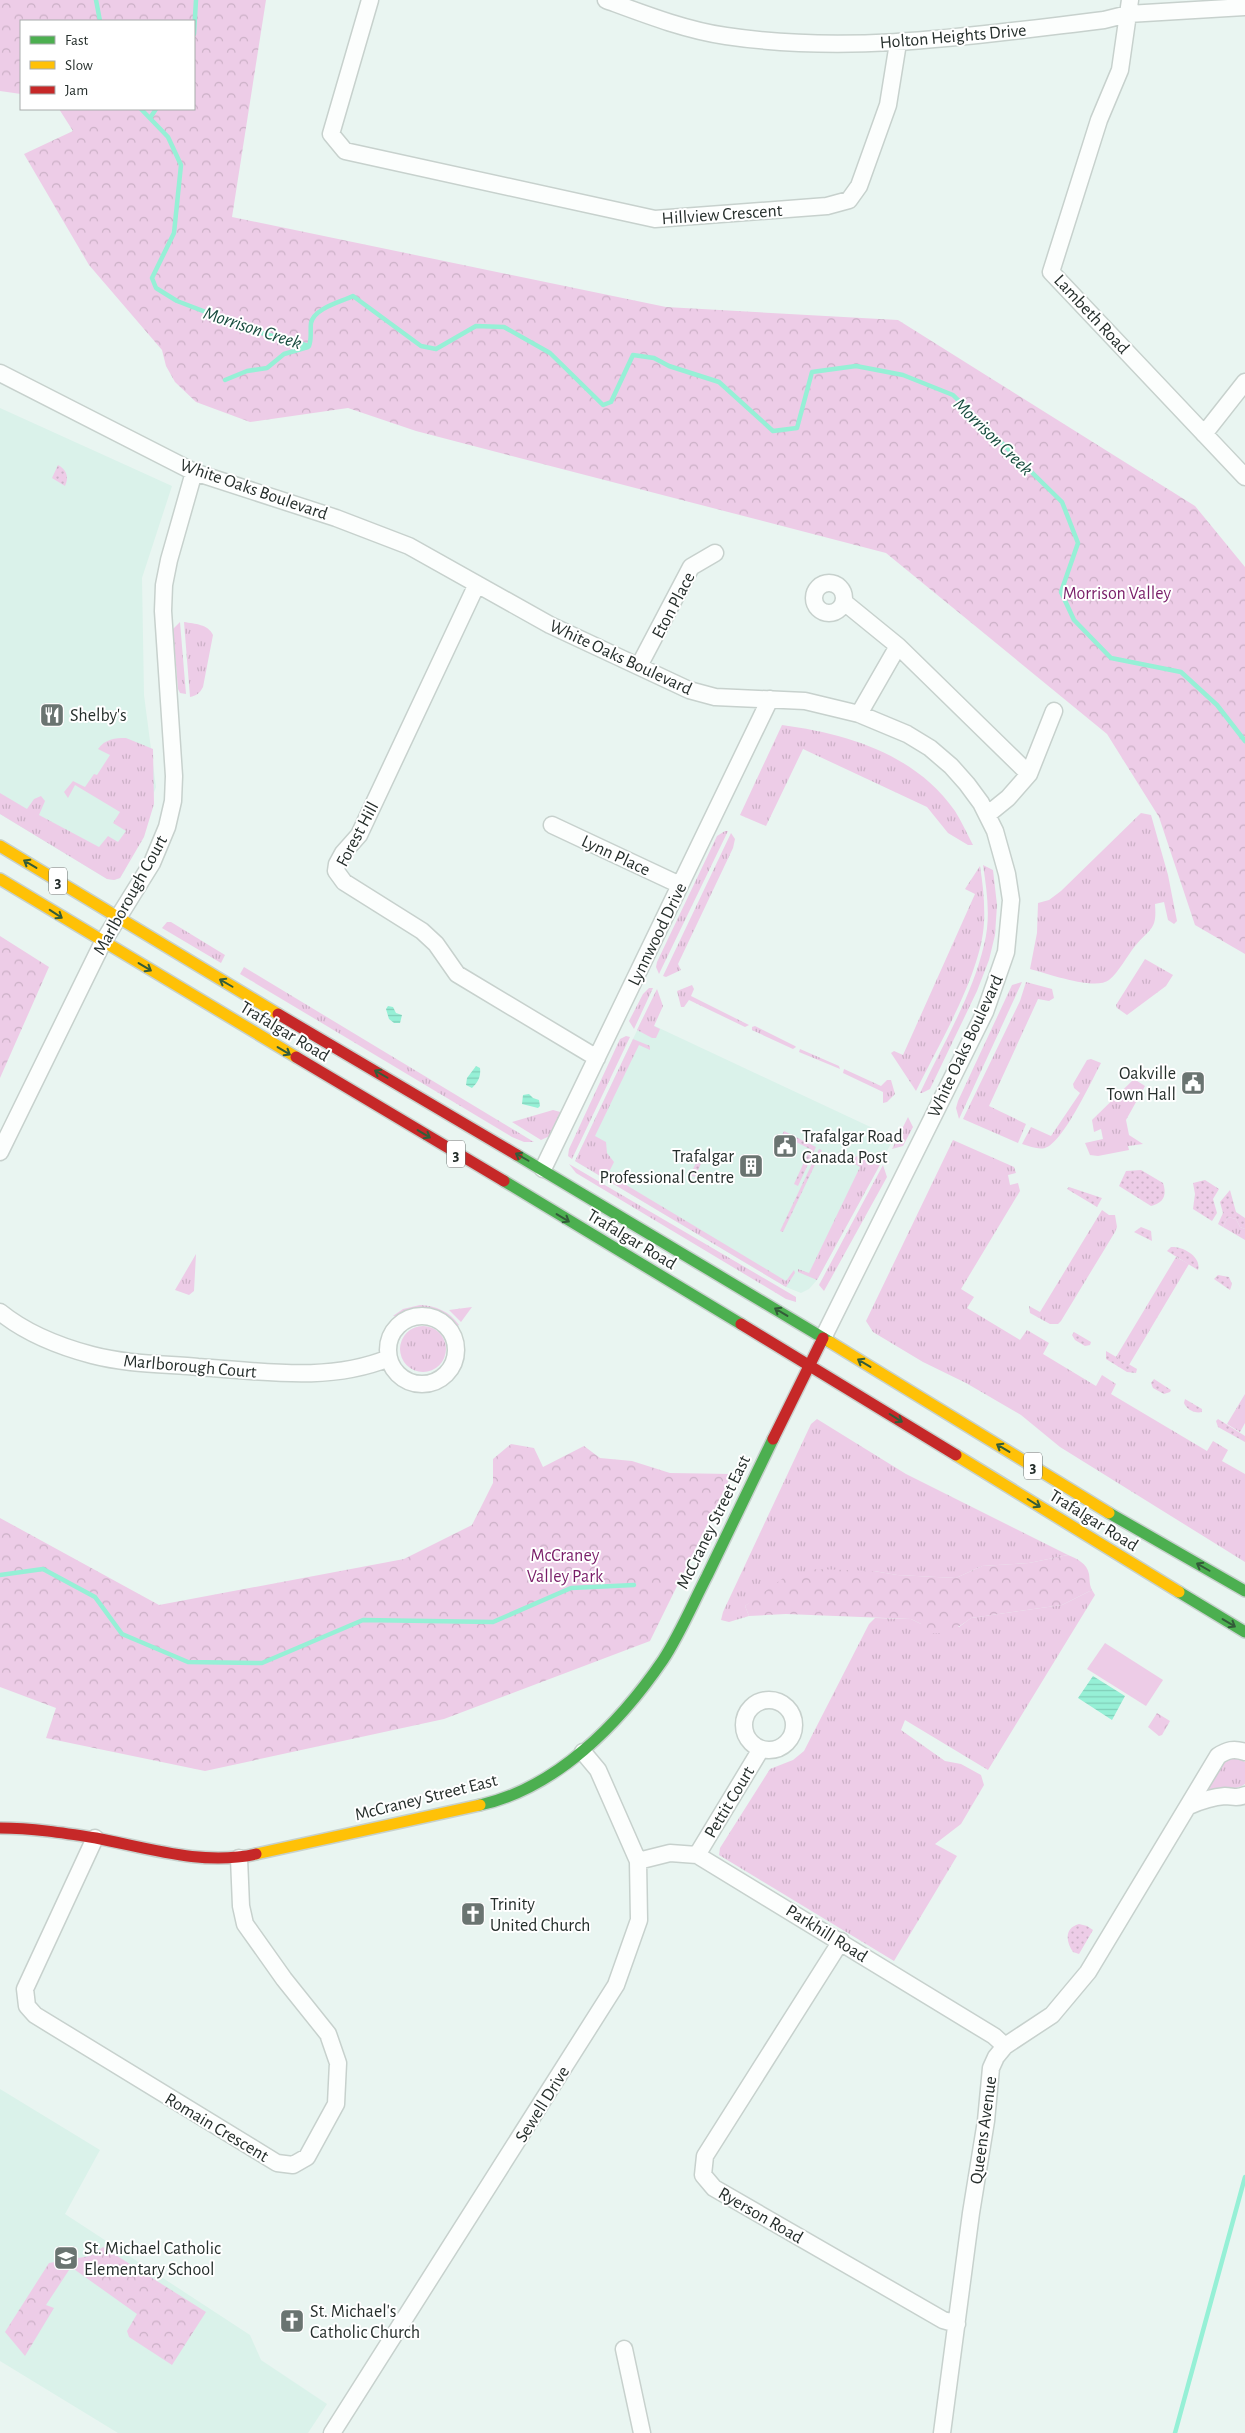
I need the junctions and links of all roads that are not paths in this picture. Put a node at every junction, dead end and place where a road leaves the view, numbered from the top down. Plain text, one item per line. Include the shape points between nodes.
1 (370, 0) edge
2 (606, 0) edge
3 (1129, 7) edge
4 (1245, 7) edge
5 (898, 43) junction
6 (0, 373) edge
7 (1245, 382) edge
8 (1204, 434) junction
9 (194, 472) junction
10 (1245, 476) edge
11 (716, 553) dead end
12 (477, 584) junction
13 (844, 602) dead end
14 (898, 646) junction
15 (639, 666) junction
16 (770, 699) junction
17 (1054, 711) dead end
18 (859, 714) junction
19 (1029, 774) junction
20 (987, 815) junction
21 (552, 825) dead end
22 (0, 846) edge
23 (0, 879) edge
24 (680, 885) junction
25 (116, 918) junction
26 (103, 942) junction
27 (597, 1058) junction
28 (0, 1152) edge
29 (543, 1170) junction
30 (0, 1312) edge
31 (823, 1338) junction
32 (389, 1358) junction
33 (809, 1365) junction
34 (1245, 1591) edge
35 (1245, 1632) edge
36 (761, 1749) dead end
37 (583, 1752) junction
38 (1245, 1752) edge
39 (1245, 1795) edge
40 (1188, 1806) junction
41 (0, 1828) edge
42 (95, 1838) junction
43 (697, 1855) junction
44 (238, 1858) junction
45 (638, 1861) junction
46 (841, 1942) junction
47 (1006, 2046) junction
48 (958, 2324) junction
49 (624, 2349) dead end
50 (332, 2433) edge
51 (642, 2433) edge
52 (942, 2433) edge

1 - 5 street, Hillview Crescent via 331,134 344,150 655,219 827,206 849,200 859,186 888,105
2 - 5 street, Holton Heights Drive via 649,16 724,36 792,44
3 - 4 street, Holton Heights Drive
3 - 5 street, Holton Heights Drive via 1094,21
3 - 8 street, Lambeth Road via 1120,70 1098,120 1051,272
6 - 9 street, White Oaks Boulevard
7 - 8 street
8 - 10 street, Lambeth Road
9 - 12 street, White Oaks Boulevard via 336,518 409,546
9 - 25 street, Marlborough Court via 164,584 173,801 167,827 152,863
11 - 15 street, Eton Place via 691,567
12 - 15 street, White Oaks Boulevard via 550,625
12 - 27 street, Forest Hill via 359,835 343,853 336,871 344,882 422,931 458,974
13 - 14 street
14 - 18 street
14 - 19 street
15 - 16 street, White Oaks Boulevard via 690,690 715,697
16 - 18 street, White Oaks Boulevard via 805,701
16 - 24 street, Lynnwood Drive
17 - 19 street
18 - 20 street, White Oaks Boulevard via 907,734 930,748 967,784
19 - 20 street via 1008,798
20 - 31 street, White Oaks Boulevard via 1001,848 1011,900 1006,952 1001,968 985,1012
21 - 24 street, Lynn Place
25 -> 22 main road, Trafalgar Road / 3
23 -> 26 main road, Trafalgar Road / 3
24 - 27 street, Lynnwood Drive
25 - 26 street, Marlborough Court
29 -> 25 main road, Trafalgar Road / 3
26 - 28 street, Marlborough Court
26 -> 33 main road, Trafalgar Road / 3
27 - 29 street, Lynnwood Drive
31 -> 29 main road, Trafalgar Road / 3
30 - 32 street, Marlborough Court via 33,1335 55,1344 93,1356 132,1362 254,1372 322,1373 353,1369
31 - 33 main road, White Oaks Boulevard
34 -> 31 main road, Trafalgar Road / 3 via 1130,1526
32 - 32 street via 398,1374 407,1380 429,1383 440,1379 454,1364 455,1340 448,1326 440,1320 422,1315 412,1317 403,1321 391,1335
33 -> 35 main road, Trafalgar Road / 3
33 - 37 main road, McCraney Street East via 663,1659 628,1705
36 - 43 street, Pettit Court
37 - 44 main road, McCraney Street East via 541,1780 498,1801
37 - 45 street, Sewell Drive via 598,1770
38 - 40 street, Queens Avenue via 1235,1749 1218,1756
39 - 40 street via 1207,1799
40 - 47 street, Queens Avenue via 1088,1972 1052,2014
41 - 42 main road, McCraney Street East
42 - 44 main road, McCraney Street East via 176,1855
42 - 44 street, Romain Crescent via 25,1990 27,2006 35,2015 277,2163 294,2166 307,2157 336,2104 338,2063 328,2034 245,1924
43 - 45 street, Parkhill Road via 670,1853
43 - 46 street, Parkhill Road
45 - 50 street, Sewell Drive via 639,1920 616,1985
46 - 47 street, Parkhill Road
46 - 48 street, Ryerson Road via 705,2156 703,2175 714,2188 943,2320
47 - 48 street, Queens Avenue via 991,2068
48 - 52 street, Queens Avenue
49 - 51 street

